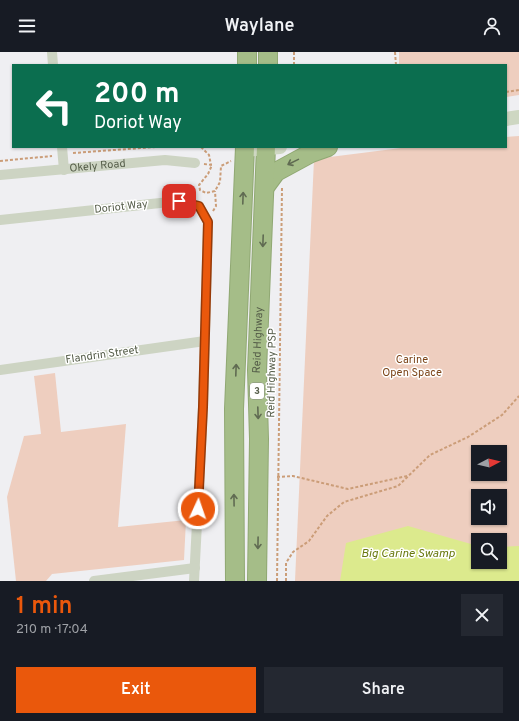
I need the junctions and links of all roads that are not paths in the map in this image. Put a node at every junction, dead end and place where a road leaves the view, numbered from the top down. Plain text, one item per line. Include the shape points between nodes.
1 (52, 52) edge
2 (247, 52) edge
3 (268, 52) edge
4 (53, 64) edge
5 (247, 64) edge
6 (268, 64) edge
7 (519, 117) edge
8 (507, 119) edge
9 (266, 148) edge
10 (271, 148) edge
11 (326, 148) edge
12 (62, 150) edge
13 (244, 153) edge
14 (195, 163) road end
15 (64, 170) junction
16 (0, 175) edge
17 (264, 187) junction
18 (0, 220) edge
19 (205, 341) junction
20 (0, 370) edge
21 (195, 568) junction
22 (94, 581) edge
23 (194, 581) edge
24 (235, 581) edge
25 (257, 581) edge

1 - 4 street
2 - 5 highway
3 - 6 highway
7 - 8 main road
9 - 13 main road
10 - 17 highway, Reid Highway / 3
11 -> 17 highway via 276,172
12 - 15 street
24 -> 13 highway, Reid Highway / 3 via 234,409
14 - 15 street, Okely Road via 165,160
15 - 16 street, Okely Road
17 -> 25 highway, Reid Highway / 3 via 257,370
18 - 19 street, Doriot Way via 179,201 199,206 208,222
19 - 20 street, Flandrin Street
19 - 21 street
21 - 22 street
21 - 23 street

